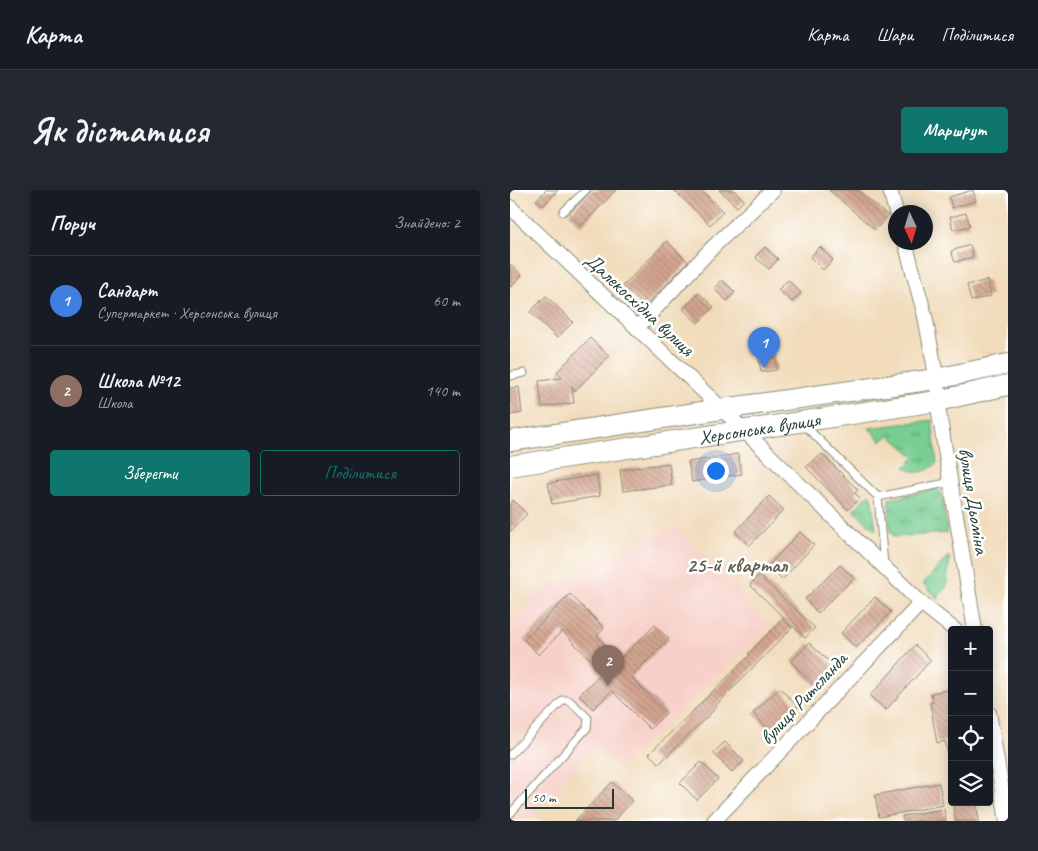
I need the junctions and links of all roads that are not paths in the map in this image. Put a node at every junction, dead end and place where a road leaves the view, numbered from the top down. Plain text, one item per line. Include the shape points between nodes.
1 (586, 190) edge
2 (773, 190) edge
3 (881, 190) edge
4 (890, 190) edge
5 (892, 205) edge
6 (894, 205) edge
7 (510, 207) edge
8 (563, 212) dead end
9 (907, 250) edge
10 (636, 328) junction
11 (1008, 364) edge
12 (524, 373) dead end
13 (510, 376) edge
14 (936, 379) junction
15 (1008, 385) edge
16 (937, 401) junction
17 (722, 409) junction
18 (800, 422) junction
19 (743, 430) junction
20 (512, 441) edge
21 (510, 466) edge
22 (951, 482) junction
23 (878, 497) junction
24 (884, 567) junction
25 (921, 603) junction
26 (950, 626) edge
27 (974, 626) edge
28 (990, 716) edge
29 (510, 755) edge
30 (510, 814) edge
31 (714, 821) edge
32 (1007, 821) edge

1 - 8 lane
2 - 10 street
3 - 5 street
4 - 6 street
7 - 10 street, Далекосхідна вулиця
9 - 14 street, вулиця Дьоміна via 925,316
10 - 17 street, Далекосхідна вулиця
11 - 14 street, Херсонська вулиця
12 - 13 lane
14 - 16 street, вулиця Дьоміна
14 - 17 street, Херсонська вулиця
15 - 16 street, Херсонська вулиця
16 - 18 street, Херсонська вулиця
16 - 22 street, вулиця Дьоміна
17 - 19 street, Далекосхідна вулиця
17 - 20 street, Херсонська вулиця
18 - 19 street, Херсонська вулиця
18 - 23 lane
19 - 21 street, Херсонська вулиця
19 - 24 street, Далекосхідна вулиця
20 - 21 street
22 - 23 lane
22 - 27 street, вулиця Дьоміна
23 - 24 lane
24 - 25 street, Далекосхідна вулиця
25 - 26 street, Далекосхідна вулиця
25 - 31 street, вулиця Ритсланда
28 - 32 street
29 - 30 lane via 563,700 571,702 588,718 587,728

